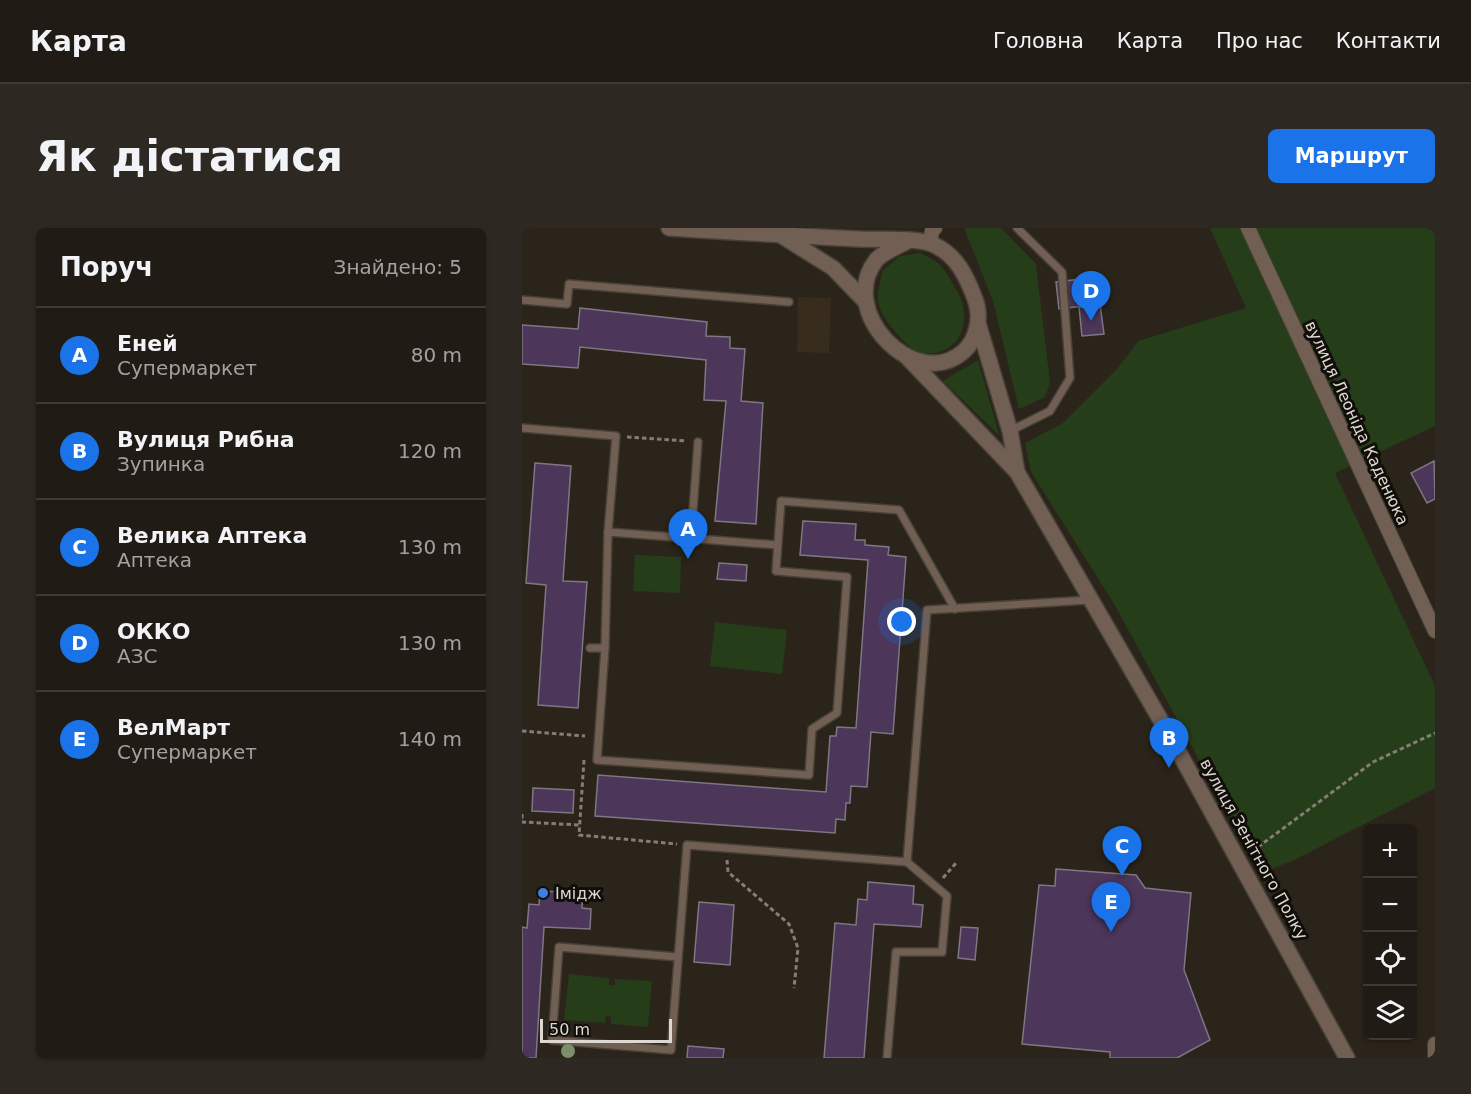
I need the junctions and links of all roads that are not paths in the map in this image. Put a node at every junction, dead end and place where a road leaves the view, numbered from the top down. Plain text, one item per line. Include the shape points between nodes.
1 (669, 228) edge
2 (935, 228) edge
3 (1017, 228) edge
4 (1248, 228) edge
5 (779, 235) junction
6 (909, 242) junction
7 (930, 243) junction
8 (863, 299) junction
9 (522, 300) edge
10 (789, 302) dead end
11 (978, 324) junction
12 (906, 356) junction
13 (522, 428) edge
14 (1010, 431) junction
15 (698, 442) road end
16 (1017, 472) junction
17 (608, 532) junction
18 (691, 538) junction
19 (778, 545) junction
20 (1089, 600) junction
21 (955, 609) junction
22 (1435, 632) edge
23 (590, 648) dead end
24 (605, 648) junction
25 (907, 862) junction
26 (678, 957) junction
27 (1435, 1044) edge
28 (671, 1054) edge
29 (1435, 1056) edge
30 (887, 1058) edge
31 (1347, 1058) edge

1 - 5 street
2 - 7 street
3 - 14 lane via 1062,272 1070,378 1050,411
4 - 22 street, вулиця Леоніда Каденюка
5 - 6 street
5 - 8 street via 833,268
6 - 7 street
6 - 8 street via 878,258 866,280
7 - 11 street via 956,259 976,302
8 - 12 street via 887,342
9 - 10 lane via 567,304 569,284
11 - 12 street via 972,345 948,362 924,364
11 - 14 street, вулиця Зенітного Полку
12 - 16 street, вулиця Зенітного Полку
13 - 17 lane via 616,436
14 - 16 street, вулиця Зенітного Полку
15 - 18 lane
16 - 20 street, вулиця Зенітного Полку
17 - 18 lane
17 - 24 lane
18 - 19 lane
19 - 21 lane via 781,501 899,510
19 - 24 lane via 776,571 847,577 837,713 812,729 809,775 597,760
20 - 21 lane
20 - 31 street, вулиця Зенітного Полку via 1177,748
21 - 25 lane via 927,610
23 - 24 lane
25 - 26 lane via 687,844
25 - 30 lane via 947,896 942,952 896,952
26 - 28 lane
26 - 28 lane via 559,947 552,1029 552,1040
27 - 29 street

